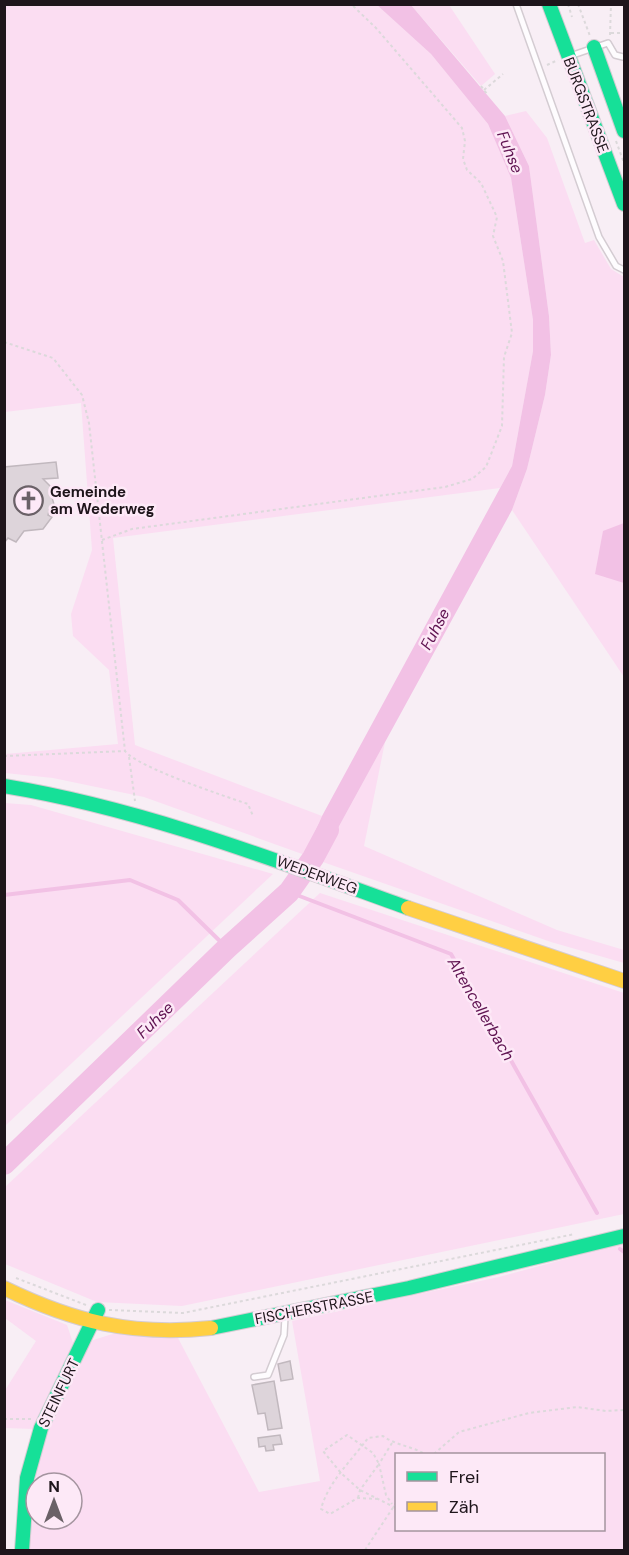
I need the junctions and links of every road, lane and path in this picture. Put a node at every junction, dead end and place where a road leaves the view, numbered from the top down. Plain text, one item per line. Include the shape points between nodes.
1 (351, 4) edge
2 (516, 4) edge
3 (549, 4) edge
4 (568, 4) edge
5 (578, 4) edge
6 (611, 4) edge
7 (572, 17) dead end
8 (611, 33) junction
9 (624, 33) edge
10 (608, 43) junction
11 (594, 47) junction
12 (568, 57) junction
13 (623, 57) edge
14 (503, 74) dead end
15 (481, 86) dead end
16 (624, 131) edge
17 (624, 204) edge
18 (624, 270) edge
19 (4, 342) edge
20 (102, 540) junction
21 (125, 751) junction
22 (4, 756) edge
23 (129, 757) junction
24 (4, 786) edge
25 (136, 813) junction
26 (253, 816) dead end
27 (624, 981) edge
28 (585, 1232) dead end
29 (624, 1236) edge
30 (6, 1282) edge
31 (98, 1310) junction
32 (285, 1315) junction
33 (93, 1325) junction
34 (254, 1377) dead end
35 (624, 1410) edge
36 (4, 1419) edge
37 (45, 1420) junction
38 (392, 1443) junction
39 (363, 1445) junction
40 (421, 1453) edge
41 (436, 1453) edge
42 (379, 1464) junction
43 (341, 1473) junction
44 (360, 1490) junction
45 (358, 1498) junction
46 (378, 1499) junction
47 (395, 1505) edge
48 (395, 1506) edge
49 (395, 1507) edge
50 (22, 1551) edge
51 (365, 1551) edge

1 - 20 path via 462,128 466,171 481,183 494,206 497,217 493,236 503,261 512,333 504,357 502,426 486,467 472,479 444,487 132,529
2 - 18 lane via 599,237 616,266
3 - 12 street, BURGSTRASSE
4 - 7 path
5 - 11 path
6 - 8 path
8 - 9 path
8 - 10 path
10 - 11 lane
10 - 13 lane via 615,55
11 - 12 lane
11 - 16 street, BURGSTRASSE
12 - 17 street, BURGSTRASSE
14 - 15 path via 486,92
19 - 20 path via 53,358 82,394
20 - 21 path
21 - 22 path
21 - 23 path
23 - 25 path
23 - 26 path via 248,804
24 - 25 street, WEDERWEG via 55,793
25 - 27 street, WEDERWEG via 245,848 543,957
28 - 31 path via 183,1313
29 - 32 street, FISCHERSTRASSE via 499,1269
30 - 31 path
30 - 33 street, FISCHERSTRASSE via 44,1308
31 - 33 street, STEINFURT
32 - 33 street, FISCHERSTRASSE via 178,1332
32 - 34 lane via 284,1335 268,1375
33 - 37 street, STEINFURT
35 - 41 path via 577,1407 529,1413 459,1432
36 - 37 path
37 - 50 street, STEINFURT via 27,1478
38 - 39 path via 383,1436 368,1438
38 - 40 path
38 - 42 path
39 - 42 path
39 - 43 path
39 - 43 path via 347,1435 323,1451
42 - 44 path
42 - 47 path via 386,1495
43 - 44 path
43 - 45 path via 323,1499 321,1509 330,1514
44 - 45 path
44 - 46 path
45 - 46 path
46 - 48 path
49 - 51 path

